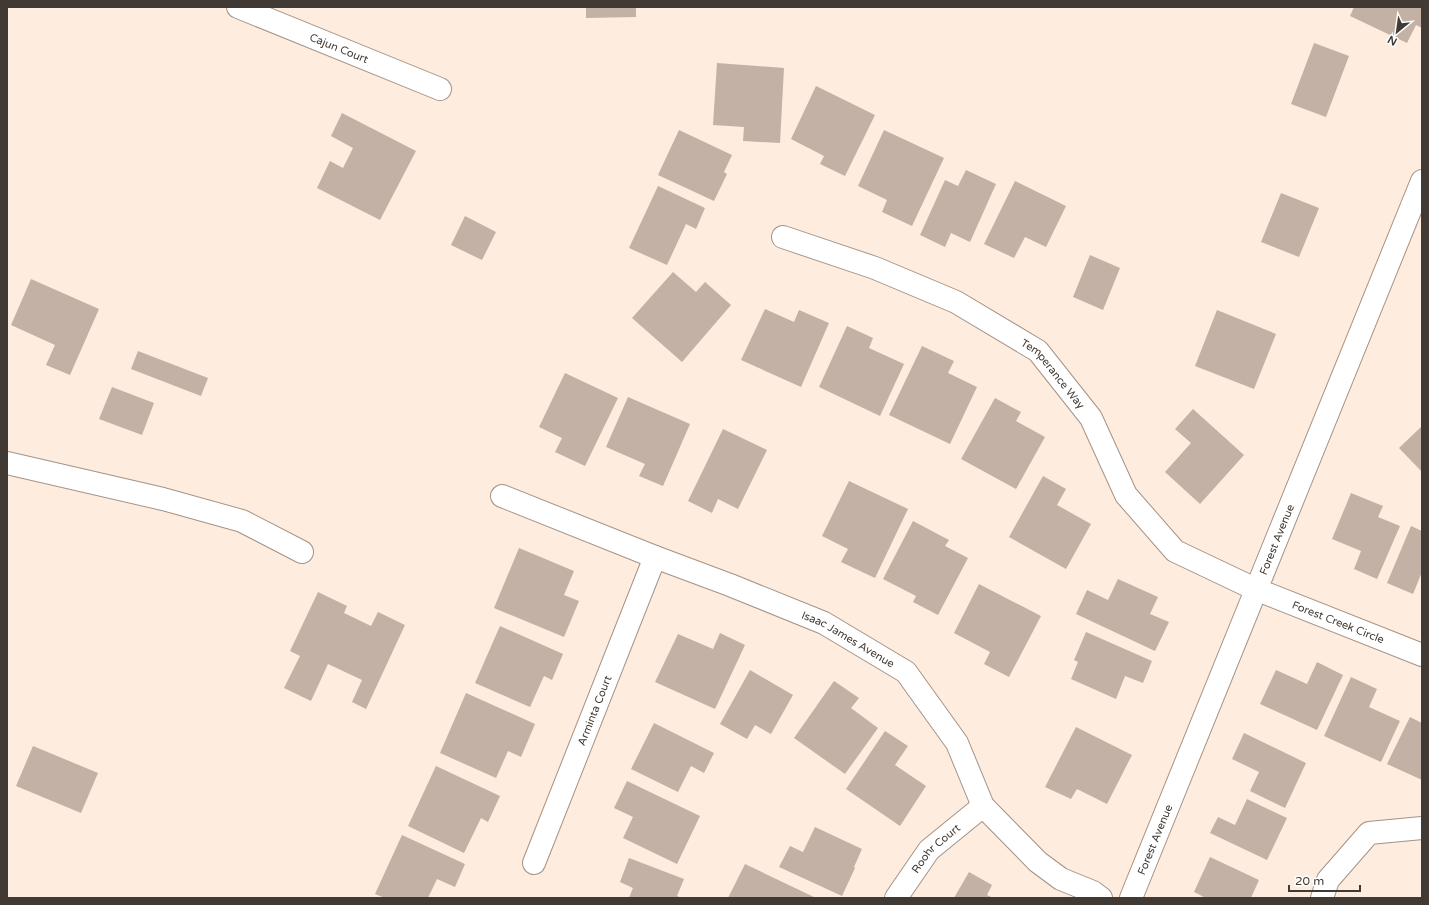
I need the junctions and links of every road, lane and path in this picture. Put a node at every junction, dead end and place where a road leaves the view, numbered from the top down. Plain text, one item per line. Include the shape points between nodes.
1 (238, 7) edge
2 (440, 89) dead end
3 (1422, 181) edge
4 (782, 237) dead end
5 (7, 463) edge
6 (502, 496) dead end
7 (302, 552) dead end
8 (654, 557) junction
9 (1255, 589) junction
10 (1422, 655) edge
11 (983, 806) junction
12 (1422, 828) edge
13 (534, 863) dead end
14 (1325, 889) edge
15 (896, 898) edge
16 (1101, 898) edge
17 (1131, 898) edge

1 - 2 street, Cajun Court
3 - 9 street, Forest Avenue
4 - 9 street, Temperance Way via 875,268 956,302 1038,351 1091,418 1126,495 1175,552
5 - 7 street via 163,499 242,521
6 - 8 street, Isaac James Avenue
8 - 11 street, Isaac James Avenue via 824,623 906,672 957,743
8 - 13 street, Arminta Court
9 - 10 street, Forest Creek Circle
9 - 17 street, Forest Avenue
11 - 15 street, Roohr Court via 929,850
11 - 16 street, Isaac James Avenue via 1038,862 1061,879
12 - 14 street via 1369,833

